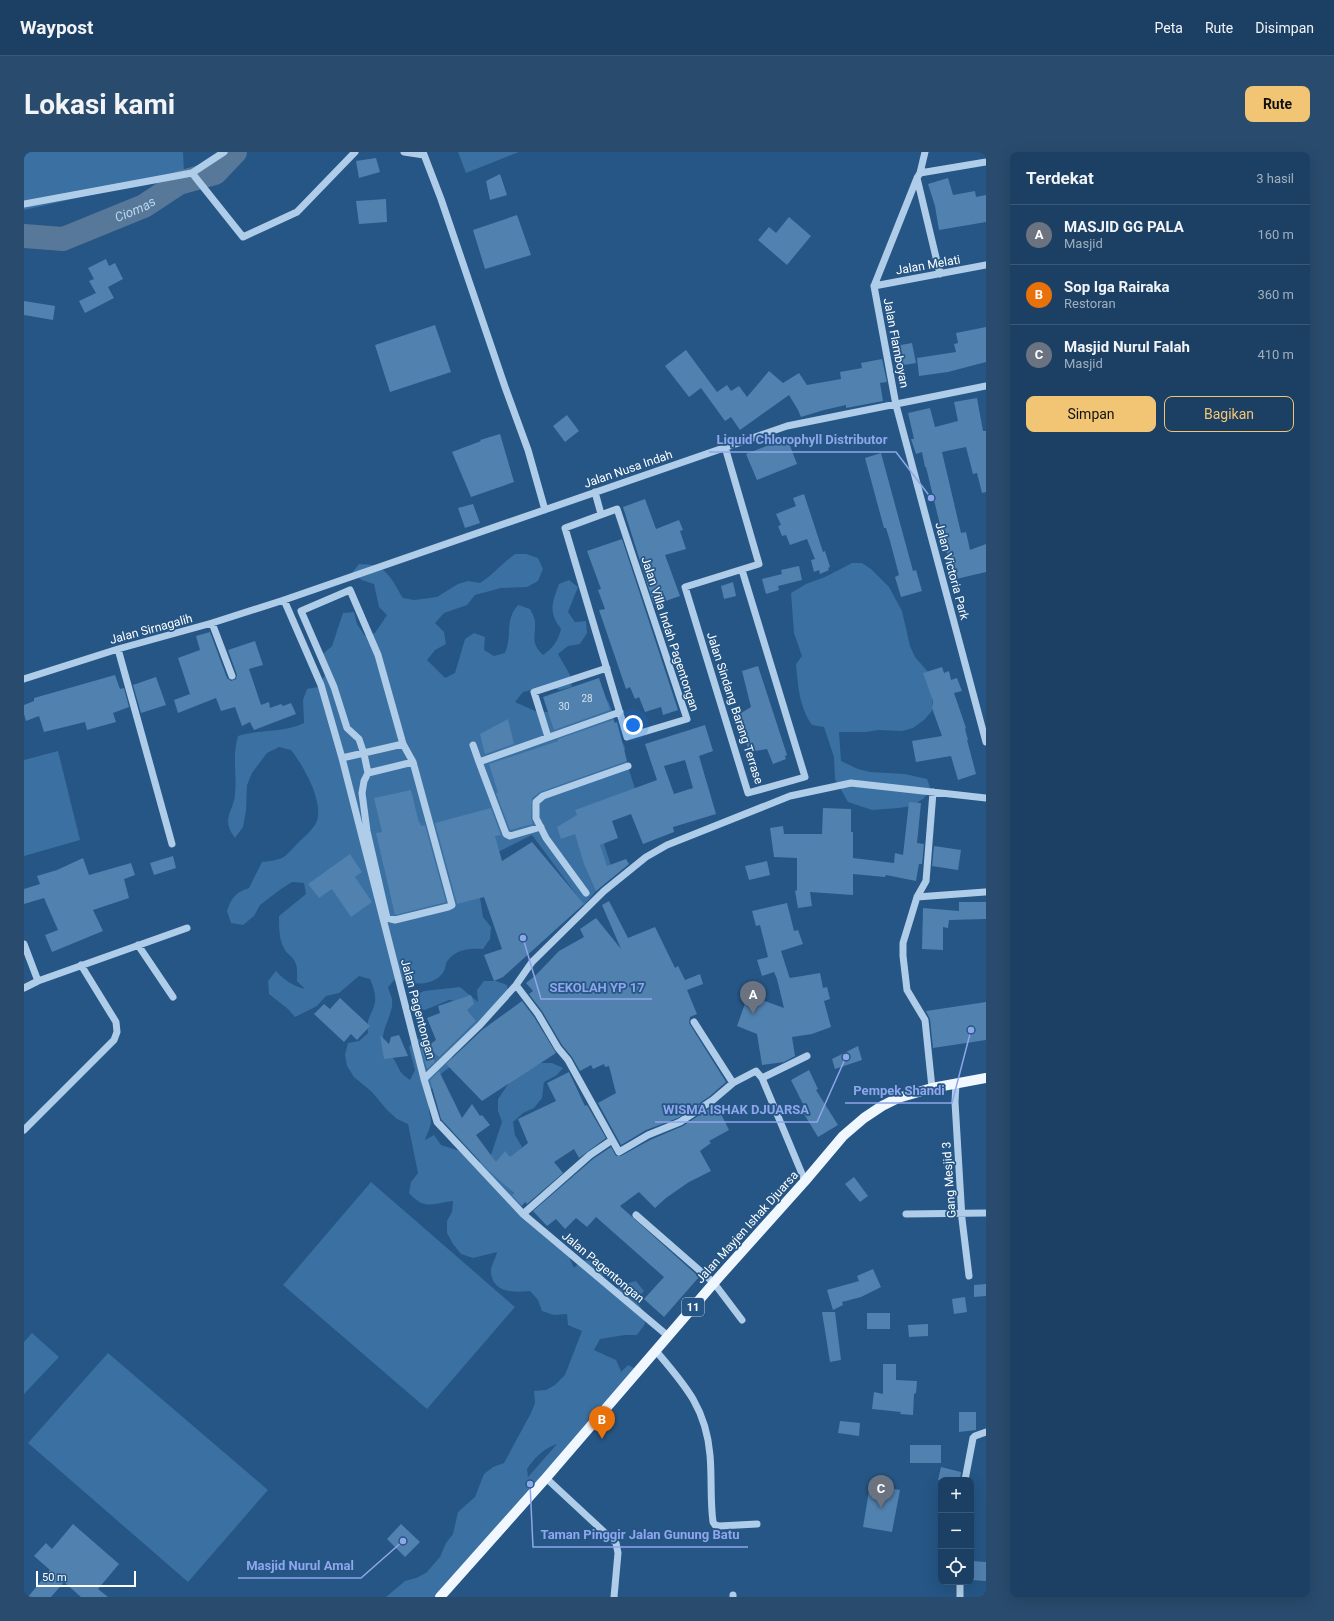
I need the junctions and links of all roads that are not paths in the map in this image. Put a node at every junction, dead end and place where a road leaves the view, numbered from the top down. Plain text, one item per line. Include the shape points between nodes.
1 (224, 152) edge
2 (355, 152) edge
3 (404, 152) edge
4 (925, 152) edge
5 (424, 154) edge
6 (986, 162) edge
7 (192, 173) junction
8 (918, 176) junction
9 (24, 204) edge
10 (986, 265) edge
11 (940, 274) junction
12 (874, 286) junction
13 (986, 386) edge
14 (896, 405) junction
15 (725, 448) junction
16 (595, 492) junction
17 (545, 510) junction
18 (601, 514) junction
19 (742, 570) junction
20 (284, 600) junction
21 (212, 624) junction
22 (118, 649) junction
23 (607, 668) junction
24 (232, 676) dead end
25 (24, 679) edge
26 (620, 712) junction
27 (548, 737) junction
28 (986, 742) edge
29 (403, 744) junction
30 (473, 745) dead end
31 (364, 754) junction
32 (342, 758) junction
33 (413, 762) junction
34 (479, 762) junction
35 (628, 766) dead end
36 (368, 773) junction
37 (933, 792) junction
38 (986, 798) edge
39 (541, 828) junction
40 (172, 844) dead end
41 (985, 892) dead end
42 (586, 893) dead end
43 (917, 897) junction
44 (187, 928) dead end
45 (24, 944) edge
46 (138, 945) junction
47 (81, 965) junction
48 (38, 981) junction
49 (516, 985) junction
50 (24, 988) edge
51 (174, 997) dead end
52 (694, 1022) dead end
53 (807, 1056) dead end
54 (762, 1078) junction
55 (986, 1078) edge
56 (424, 1079) junction
57 (733, 1082) junction
58 (956, 1083) junction
59 (932, 1088) junction
60 (24, 1130) edge
61 (612, 1140) junction
62 (805, 1181) junction
63 (962, 1213) junction
64 (986, 1213) edge
65 (523, 1214) junction
66 (906, 1214) dead end
67 (636, 1215) dead end
68 (969, 1276) dead end
69 (714, 1283) junction
70 (742, 1320) dead end
71 (668, 1336) junction
72 (656, 1351) junction
73 (986, 1432) edge
74 (966, 1477) edge
75 (546, 1478) junction
76 (757, 1524) dead end
77 (960, 1585) edge
78 (440, 1597) edge
79 (614, 1597) edge
80 (960, 1597) edge

1 - 7 street
2 - 7 street via 297,212 243,237
3 - 5 street
4 - 8 street
5 - 17 street via 528,450
6 - 8 street
7 - 9 street
8 - 11 street
8 - 12 street
10 - 11 street, Jalan Melati
11 - 12 street, Jalan Melati
12 - 14 street, Jalan Flamboyan
13 - 14 street, Jalan Nusa Indah
14 - 15 street, Jalan Nusa Indah via 798,423
14 - 28 street, Jalan Victoria Park
15 - 16 street, Jalan Nusa Indah
15 - 19 street, Jalan Sindang Barang Terrase via 759,564
16 - 17 street, Jalan Nusa Indah
16 - 18 street
17 - 20 street, Jalan Nusa Indah
18 - 23 street, Jalan Villa Indah Pagentongan via 565,528
18 - 26 street, Jalan Villa Indah Pagentongan via 617,509 687,719 627,737
19 - 19 street, Jalan Sindang Barang Terrase via 685,587 748,793 805,777
20 - 21 street, Jalan Sirnagalih
20 - 32 street, Jalan Pagentongan via 321,685
21 - 22 street, Jalan Sirnagalih
21 - 24 street
22 - 25 street, Jalan Sirnagalih
22 - 40 street
23 - 26 street, Jalan Villa Indah Pagentongan
23 - 27 street via 534,692
26 - 27 street
27 - 34 street
29 - 31 street
29 - 31 street via 378,655 350,590 300,611 334,687 347,728 359,739
29 - 33 street
30 - 34 street
31 - 32 street
31 - 36 street
32 - 56 street, Jalan Pagentongan
33 - 36 street
33 - 36 street via 452,905 423,914 395,920 387,918 367,831 362,793
34 - 39 street via 506,834 510,836
35 - 39 street via 543,796 536,802 535,808
37 - 38 street
37 - 43 street via 926,881
37 - 49 street via 850,783 790,796 666,845 646,857 604,891 532,962
39 - 42 street
41 - 43 street
43 - 59 street via 903,943 903,971 907,990 925,1020
44 - 46 street
45 - 48 street
46 - 47 street
46 - 51 street
47 - 48 street
47 - 60 street via 116,1022 117,1032 114,1040
48 - 50 street
49 - 56 street via 480,1025
49 - 61 street via 568,1060
52 - 57 street
53 - 54 street
54 - 57 street via 756,1071
54 - 62 street
55 - 58 main road, Jalan Mayjen Ishak Djuarsa / 11
56 - 65 street, Jalan Pagentongan via 437,1122
57 - 61 street via 713,1100 680,1122 648,1135 619,1152
58 - 59 main road, Jalan Mayjen Ishak Djuarsa / 11
58 - 63 street, Gang Mesjid 3
59 - 62 main road, Jalan Mayjen Ishak Djuarsa / 11 via 898,1098 864,1118 843,1136
61 - 65 street via 590,1155
62 - 69 main road, Jalan Mayjen Ishak Djuarsa / 11
63 - 64 street
63 - 66 street
63 - 68 street, Gang Mesjid 3
65 - 71 street, Jalan Pagentongan
67 - 69 street
69 - 70 street
69 - 71 main road, Jalan Mayjen Ishak Djuarsa / 11
71 - 72 main road, Jalan Mayjen Ishak Djuarsa / 11
72 - 75 main road, Jalan Mayjen Ishak Djuarsa / 11
72 - 76 street via 685,1385 708,1435 713,1522 719,1526
73 - 74 street via 973,1438
75 - 78 main road, Jalan Mayjen Ishak Djuarsa / 11
75 - 79 street via 616,1543 618,1553
77 - 80 street

